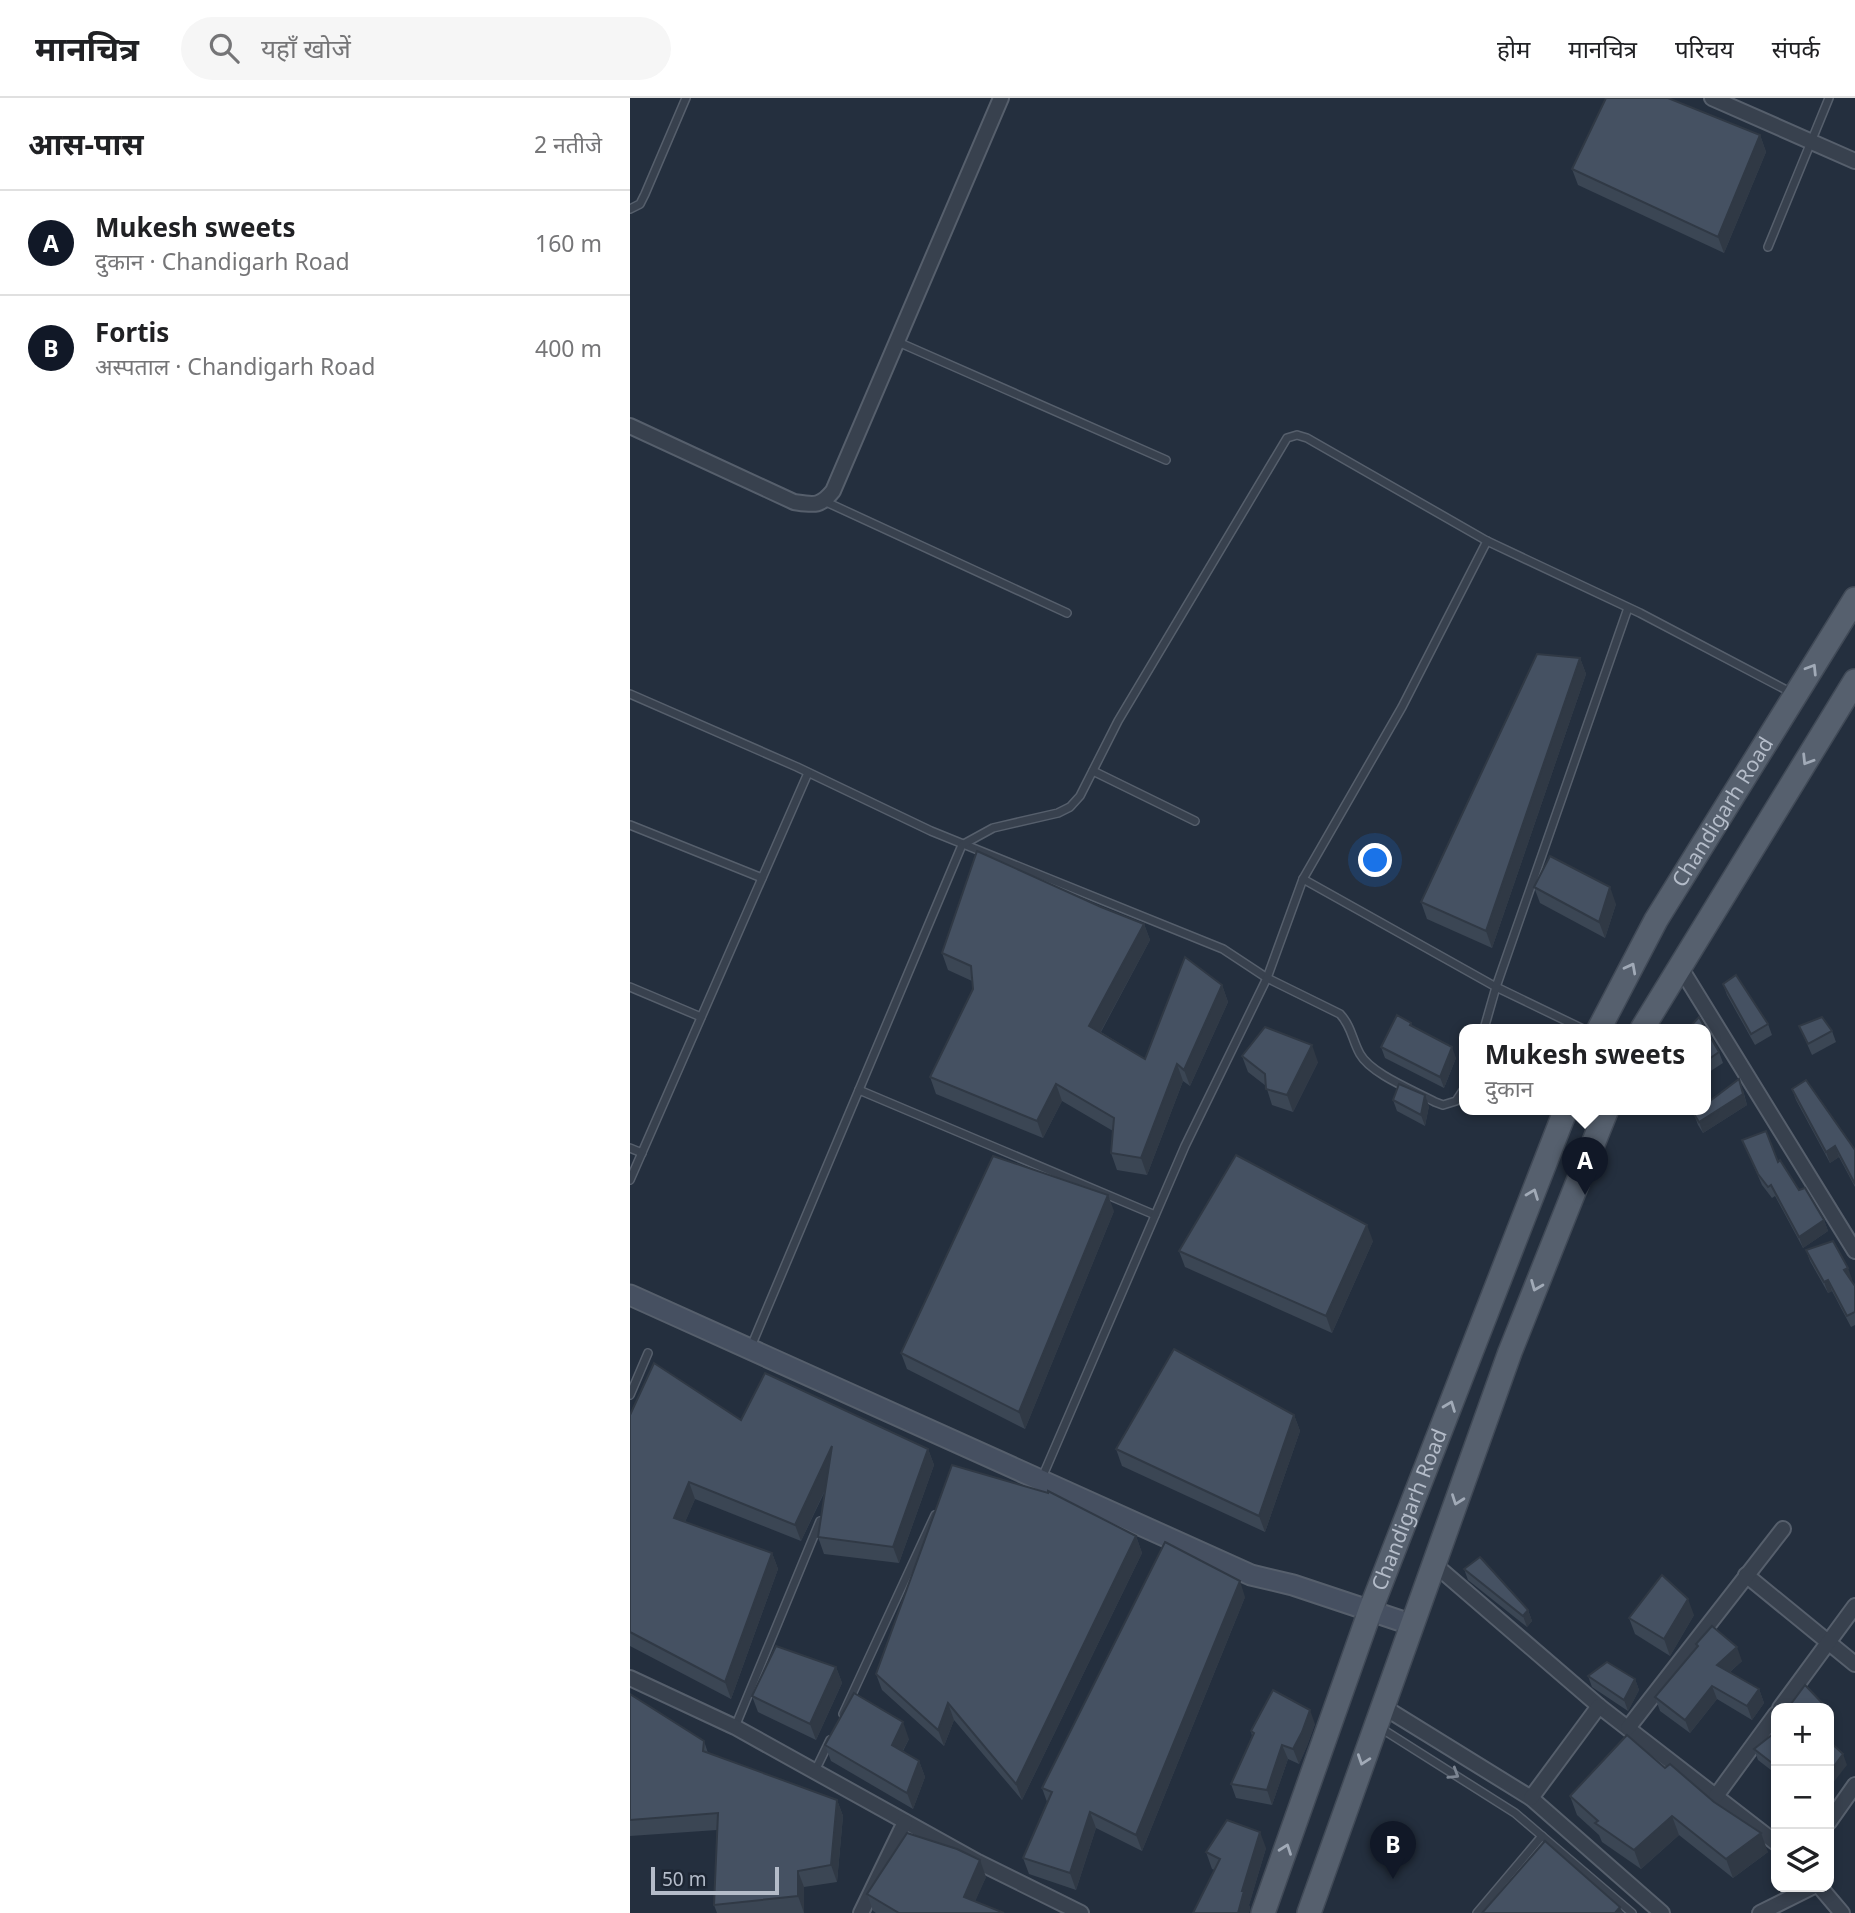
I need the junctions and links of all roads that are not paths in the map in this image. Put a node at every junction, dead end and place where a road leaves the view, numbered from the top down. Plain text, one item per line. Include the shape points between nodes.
1 (686, 98) edge
2 (1712, 98) edge
3 (1829, 98) edge
4 (999, 99) edge
5 (1811, 141) junction
6 (1855, 161) edge
7 (630, 209) edge
8 (1768, 247) dead end
9 (898, 342) junction
10 (630, 426) edge
11 (1166, 460) dead end
12 (824, 501) junction
13 (1487, 541) junction
14 (1855, 599) edge
15 (1628, 607) junction
16 (1067, 613) dead end
17 (1855, 681) edge
18 (630, 694) edge
19 (1795, 695) junction
20 (1093, 771) junction
21 (808, 773) junction
22 (1195, 821) dead end
23 (630, 825) edge
24 (962, 845) junction
25 (762, 878) junction
26 (1303, 879) junction
27 (1680, 967) junction
28 (1267, 978) junction
29 (630, 987) edge
30 (1496, 987) junction
31 (701, 1017) junction
32 (1485, 1024) edge
33 (1573, 1024) edge
34 (1602, 1024) edge
35 (1645, 1024) edge
36 (859, 1090) junction
37 (1459, 1096) edge
38 (1564, 1115) edge
39 (1605, 1115) edge
40 (630, 1148) edge
41 (642, 1153) junction
42 (630, 1180) edge
43 (1155, 1215) junction
44 (1855, 1251) edge
45 (630, 1295) edge
46 (750, 1349) junction
47 (648, 1353) dead end
48 (630, 1395) edge
49 (1041, 1480) junction
50 (940, 1502) edge
51 (820, 1521) edge
52 (1783, 1529) dead end
53 (1434, 1564) junction
54 (1746, 1575) junction
55 (1855, 1606) edge
56 (1370, 1611) junction
57 (1413, 1625) junction
58 (1829, 1643) junction
59 (1855, 1664) edge
60 (630, 1678) edge
61 (1784, 1703) edge
62 (1599, 1706) junction
63 (1379, 1716) junction
64 (1771, 1721) edge
65 (837, 1725) edge
66 (735, 1727) junction
67 (1628, 1728) junction
68 (832, 1737) edge
69 (815, 1771) junction
70 (1855, 1785) edge
71 (1716, 1796) junction
72 (1531, 1798) junction
73 (1834, 1815) edge
74 (905, 1822) junction
75 (1542, 1836) junction
76 (1771, 1839) edge
77 (1802, 1892) edge
78 (1824, 1892) edge
79 (861, 1913) edge
80 (1082, 1913) edge
81 (1263, 1913) edge
82 (1309, 1913) edge
83 (1477, 1913) edge
84 (1632, 1913) edge
85 (1661, 1913) edge
86 (1760, 1913) edge
87 (1842, 1913) edge

1 - 7 lane via 640,204
2 - 5 street
3 - 5 lane
4 - 9 street
5 - 6 street
5 - 8 lane
9 - 11 lane
9 - 12 street
10 - 12 street via 794,502 813,505
12 - 16 lane
13 - 15 lane
13 - 20 lane via 1307,438 1291,435 1282,442
13 - 26 lane via 1402,707
19 -> 14 main road, Chandigarh Road
15 - 19 lane
15 - 30 lane
17 -> 27 main road, Chandigarh Road
18 - 21 lane
34 -> 19 main road, Chandigarh Road via 1656,920
20 - 22 lane
20 - 24 lane via 1070,807 993,828
21 - 24 lane
21 - 25 lane
23 - 25 lane
24 - 28 lane via 1223,948
24 - 36 lane
25 - 31 lane
26 - 28 lane
26 - 30 lane
27 - 35 main road, Chandigarh Road
27 - 44 street
28 - 37 lane via 1340,1014 1369,1066 1435,1102 1456,1101
28 - 43 lane
29 - 31 lane
30 - 32 lane
30 - 33 lane
31 - 41 lane
36 - 43 lane
36 - 46 lane
56 -> 38 main road, Chandigarh Road
39 -> 53 main road, Chandigarh Road via 1510,1352
40 - 41 lane
41 - 42 lane
43 - 49 lane
45 - 46 street
46 - 49 street
47 - 48 lane
49 - 56 street via 1251,1575
50 - 65 lane
51 - 66 lane
52 - 54 street
53 - 57 main road, Chandigarh Road
53 - 62 street
54 - 58 street
54 - 67 street
55 - 58 street
56 - 57 street
81 -> 56 main road, Chandigarh Road
57 - 63 main road, Chandigarh Road
58 - 59 street
58 - 61 street
60 - 66 street
62 - 67 street
62 - 72 street
63 - 72 street
63 -> 75 lane
63 -> 82 main road, Chandigarh Road
64 - 71 street
66 - 69 street
67 - 71 street
68 - 69 lane
69 - 74 street
70 - 73 street
71 - 76 street
72 - 85 street
74 - 79 street
74 - 80 street
75 - 83 lane
75 - 84 lane
77 - 86 street
78 - 87 street

